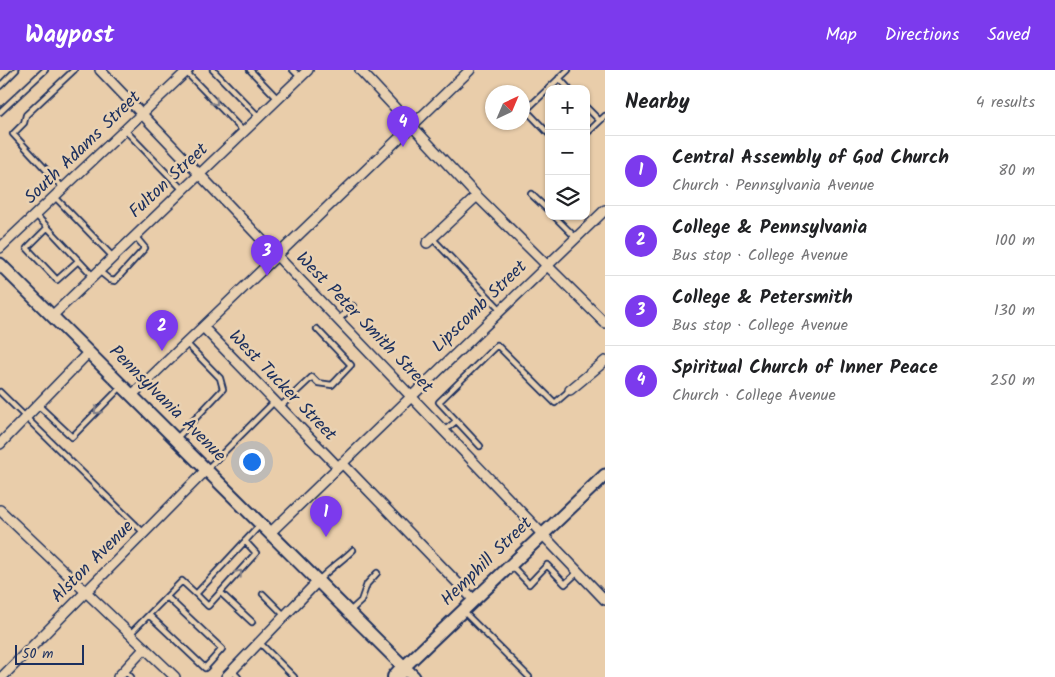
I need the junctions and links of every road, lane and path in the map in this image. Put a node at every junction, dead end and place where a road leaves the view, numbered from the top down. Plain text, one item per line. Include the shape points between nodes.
1 (16, 70) edge
2 (45, 70) edge
3 (74, 70) edge
4 (100, 70) edge
5 (213, 70) edge
6 (250, 70) edge
7 (293, 70) edge
8 (308, 70) edge
9 (360, 70) edge
10 (470, 70) edge
11 (568, 70) edge
12 (187, 71) edge
13 (300, 77) junction
14 (559, 78) junction
15 (565, 85) edge
16 (0, 86) edge
17 (278, 99) junction
18 (590, 111) edge
19 (0, 112) edge
20 (142, 114) junction
21 (605, 116) edge
22 (259, 117) junction
23 (600, 121) junction
24 (411, 126) junction
25 (125, 130) junction
26 (545, 130) edge
27 (590, 130) edge
28 (244, 132) junction
29 (199, 174) junction
30 (64, 188) junction
31 (182, 190) junction
32 (531, 194) dead end
33 (477, 196) junction
34 (55, 197) junction
35 (545, 208) edge
36 (605, 210) edge
37 (36, 215) junction
38 (558, 220) edge
39 (47, 228) junction
40 (134, 235) junction
41 (576, 238) junction
42 (430, 240) joint
43 (0, 248) edge
44 (277, 256) junction
45 (113, 257) junction
46 (78, 261) junction
47 (0, 264) edge
48 (546, 267) junction
49 (96, 274) junction
50 (352, 306) dead end
51 (501, 310) junction
52 (52, 316) junction
53 (339, 319) junction
54 (604, 320) edge
55 (203, 327) junction
56 (317, 329) dead end
57 (186, 343) junction
58 (89, 352) junction
59 (605, 360) edge
60 (123, 386) junction
61 (570, 390) joint
62 (0, 392) edge
63 (132, 395) junction
64 (411, 396) junction
65 (38, 405) junction
66 (277, 405) junction
67 (26, 417) junction
68 (456, 421) junction
69 (444, 431) junction
70 (176, 438) junction
71 (0, 444) edge
72 (480, 446) dead end
73 (340, 465) junction
74 (207, 469) junction
75 (605, 475) edge
76 (0, 510) edge
77 (266, 528) junction
78 (144, 533) junction
79 (543, 534) junction
80 (246, 541) junction
81 (353, 550) dead end
82 (511, 565) junction
83 (578, 572) junction
84 (377, 573) dead end
85 (319, 580) junction
86 (86, 592) junction
87 (221, 593) junction
88 (196, 594) junction
89 (263, 594) dead end
90 (167, 597) junction
91 (474, 600) junction
92 (605, 600) edge
93 (350, 611) junction
94 (463, 611) junction
95 (149, 615) junction
96 (285, 616) junction
97 (252, 622) dead end
98 (130, 634) junction
99 (259, 642) junction
100 (145, 648) junction
101 (121, 674) edge
102 (404, 674) edge
103 (232, 675) edge
104 (2, 677) edge
105 (131, 677) edge
106 (175, 677) edge
107 (294, 677) edge
108 (529, 677) edge

1 - 16 lane
2 - 19 lane
3 - 30 lane via 26,115 24,123 13,134
4 - 20 street, West Peter Smith Street
5 - 22 lane
6 - 17 lane
7 - 13 lane
8 - 13 street, Fulton Street
9 - 24 street
10 - 24 street
11 - 14 lane
12 - 20 street, South Adams Street
12 -> 28 lane
13 - 17 street, Fulton Street
14 - 15 lane
14 - 26 lane via 526,110
17 - 22 street, Fulton Street
18 - 23 lane
20 - 25 street, South Adams Street
20 - 29 street, West Peter Smith Street
21 - 23 lane
22 - 28 street, Fulton Street
23 - 27 lane
24 - 33 street
24 - 44 street
25 - 30 street, South Adams Street
25 - 31 lane
28 - 29 street, Fulton Street
29 - 31 street, Fulton Street
29 - 44 street, West Peter Smith Street
30 - 34 street, South Adams Street
31 - 40 street, Fulton Street
32 - 35 lane
33 - 42 street
33 - 48 street
34 - 37 street, South Adams Street
34 - 45 lane
36 - 41 street, Lipscomb Street
37 - 39 lane
37 - 43 street, South Adams Street
38 - 41 lane
39 - 46 lane
39 - 46 lane via 27,248 57,280
40 - 45 street, Fulton Street
40 - 49 lane via 145,248 116,281
41 - 48 street, Lipscomb Street
42 - 51 lane
44 - 53 street, West Peter Smith Street
44 - 55 street
45 - 49 street, Fulton Street
46 - 49 lane
47 - 52 street, Pennsylvania Avenue
48 - 51 street, Lipscomb Street
48 - 54 street
49 - 52 street, Fulton Street
50 - 53 lane
51 - 64 street, Lipscomb Street
52 - 58 street, Pennsylvania Avenue
53 - 64 street, West Peter Smith Street
55 - 57 street
55 - 66 street, West Tucker Street
56 - 66 lane via 351,365 332,384 318,383 312,377
57 - 63 street
57 - 70 lane via 220,378 223,389
58 - 60 street, Pennsylvania Avenue
58 - 65 street
59 - 61 street
60 - 63 street, Pennsylvania Avenue
60 -> 65 lane via 72,437
61 - 68 lane via 555,403 497,345 439,402
62 - 67 lane
63 - 70 street, Pennsylvania Avenue
64 - 69 street, West Peter Smith Street
64 - 73 street, Lipscomb Street
65 - 67 street
66 - 73 street, West Tucker Street
66 - 74 lane
67 - 71 street
67 - 78 lane
68 - 69 lane
68 - 72 lane
69 - 79 street, West Peter Smith Street
70 - 74 street, Pennsylvania Avenue
73 - 77 street, Lipscomb Street
73 - 91 street, West Tucker Street
74 - 77 street, Pennsylvania Avenue
74 - 78 street, Alston Avenue
75 - 79 street, Hemphill Street
76 - 86 street
77 - 80 lane
77 - 85 street, Pennsylvania Avenue
78 - 86 street, Alston Avenue
79 - 82 street, Hemphill Street
79 - 83 street, West Peter Smith Street
87 -> 80 lane via 256,553
80 - 88 lane
81 - 85 lane
82 - 83 lane via 529,584 547,566 565,584
82 - 91 street, Hemphill Street
83 - 92 street, West Peter Smith Street
84 - 93 lane via 367,584 361,601
85 - 93 street, Pennsylvania Avenue
85 - 96 street
86 - 98 street
86 - 104 street, Alston Avenue
87 - 88 lane via 208,606
87 - 97 lane
88 - 90 lane via 182,581
89 - 96 lane
90 - 95 lane
90 - 95 lane via 222,649 205,668
91 - 94 street, Hemphill Street
93 - 102 street, Pennsylvania Avenue
94 - 102 street, Hemphill Street
94 - 108 lane
95 - 98 lane
96 - 99 street
98 - 100 street
99 - 103 street
99 - 107 lane
100 - 101 street
100 - 106 street
101 - 105 lane

